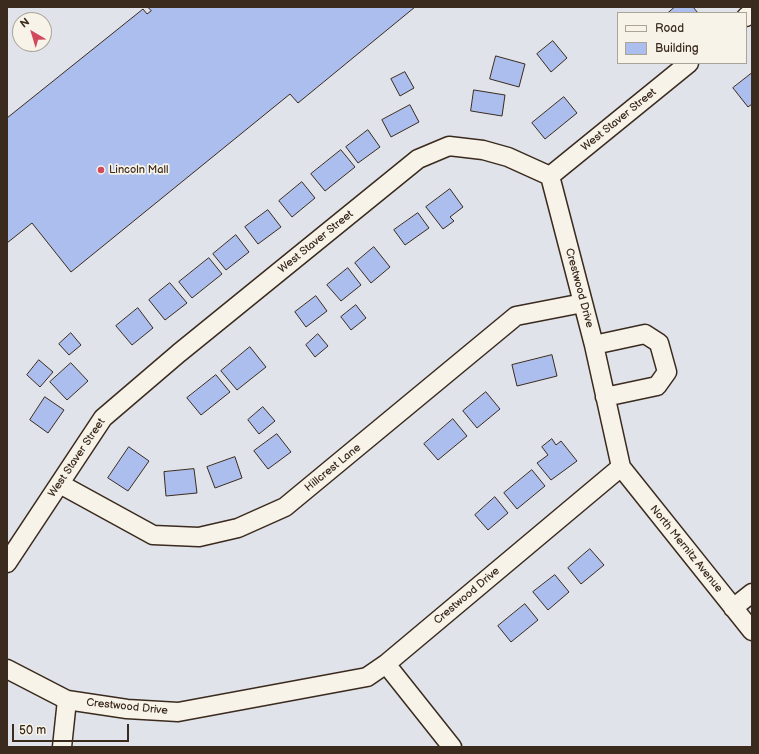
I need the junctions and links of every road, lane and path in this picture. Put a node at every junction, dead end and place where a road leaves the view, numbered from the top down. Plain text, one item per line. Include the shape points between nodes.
1 (688, 64) edge
2 (550, 176) junction
3 (583, 304) junction
4 (594, 345) junction
5 (605, 396) junction
6 (621, 467) junction
7 (60, 484) junction
8 (7, 563) edge
9 (752, 593) edge
10 (734, 608) junction
11 (752, 631) edge
12 (386, 664) junction
13 (7, 669) edge
14 (67, 700) junction
15 (62, 747) edge
16 (452, 747) edge

1 - 2 street, West Staver Street
2 - 3 street, Crestwood Drive
2 - 7 street, West Staver Street via 508,157 483,150 449,146 418,159 103,418
3 - 4 street, Crestwood Drive
3 - 7 street, Hillcrest Lane via 516,316 285,507 238,528 199,537 154,535
4 - 5 street, Crestwood Drive
4 - 5 street via 645,334 659,343 667,372 657,386
5 - 6 street, Crestwood Drive
6 - 10 street, North Mernitz Avenue
6 - 12 street, Crestwood Drive
7 - 8 street, West Staver Street
9 - 10 street
10 - 11 street, North Mernitz Avenue
12 - 14 street, Crestwood Drive via 367,677 178,712 128,709
12 - 16 street
13 - 14 street, Crestwood Drive
14 - 15 street

